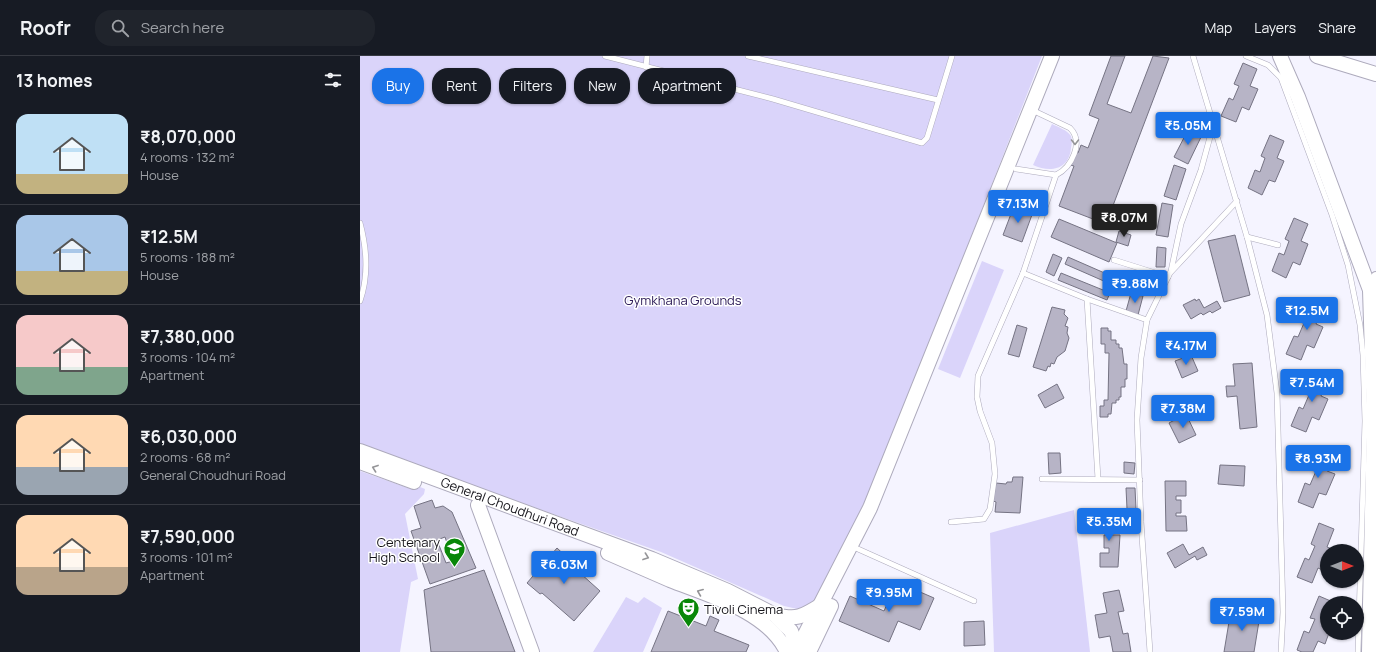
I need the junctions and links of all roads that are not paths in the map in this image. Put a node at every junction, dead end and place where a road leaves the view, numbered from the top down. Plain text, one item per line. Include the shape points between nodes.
1 (605, 56) edge
2 (647, 56) edge
3 (748, 56) edge
4 (952, 56) edge
5 (1052, 56) edge
6 (1060, 56) edge
7 (1193, 56) edge
8 (1246, 56) edge
9 (1280, 56) edge
10 (1326, 57) edge
11 (646, 67) junction
12 (1376, 74) edge
13 (938, 100) junction
14 (1033, 110) junction
15 (1213, 125) junction
16 (1016, 169) junction
17 (1056, 175) junction
18 (1237, 201) junction
19 (360, 223) edge
20 (1247, 237) junction
21 (1278, 245) dead end
22 (1114, 260) dead end
23 (1023, 273) junction
24 (1169, 275) junction
25 (1376, 277) edge
26 (1373, 291) edge
27 (1086, 299) junction
28 (360, 301) edge
29 (1147, 320) junction
30 (1375, 419) edge
31 (360, 451) edge
32 (360, 462) edge
33 (1042, 479) dead end
34 (1098, 480) junction
35 (1140, 480) junction
36 (478, 505) junction
37 (951, 522) dead end
38 (858, 549) junction
39 (974, 600) dead end
40 (822, 604) junction
41 (775, 615) junction
42 (814, 629) junction
43 (798, 651) edge
44 (532, 652) edge
45 (1150, 652) edge
46 (1281, 652) edge
47 (1358, 652) edge
48 (1369, 652) edge

1 - 11 lane
2 - 11 lane
3 - 13 lane
4 - 13 lane
5 - 14 main road
6 - 14 main road
7 - 15 lane
8 - 47 lane via 1268,65 1281,78 1332,215 1353,289 1363,355 1365,421
9 - 26 main road
10 - 12 main road
11 - 13 lane via 773,100 918,143 922,143 926,138
14 - 16 main road
14 -> 17 lane via 1070,128 1076,138 1077,145 1067,167
14 - 40 main road via 870,508
15 - 18 lane
15 - 24 lane via 1181,224
16 - 17 lane
16 - 38 main road
17 - 23 lane
18 - 20 lane
18 - 24 lane
19 - 28 lane via 367,258 366,277
20 - 21 lane
20 - 46 lane via 1267,315 1277,393 1283,612
22 - 24 lane
23 - 27 lane
23 - 37 lane via 978,376 980,411 992,442 994,456 995,474 990,509 984,519
24 - 29 lane
25 - 26 street
26 - 30 main road
27 - 29 lane
27 - 34 lane
29 - 35 lane via 1141,358 1137,420
30 - 48 main road
31 -> 41 main road, General Choudhuri Road via 652,559 728,591
36 -> 32 main road, General Choudhuri Road
33 - 34 lane
34 - 35 lane
35 - 45 lane
43 -> 36 main road, General Choudhuri Road via 744,610 589,546
36 - 44 main road
38 - 39 lane
38 - 42 main road
40 - 41 main road via 803,616 790,618
40 - 42 main road
41 - 43 main road, General Choudhuri Road via 791,631
42 - 43 main road

